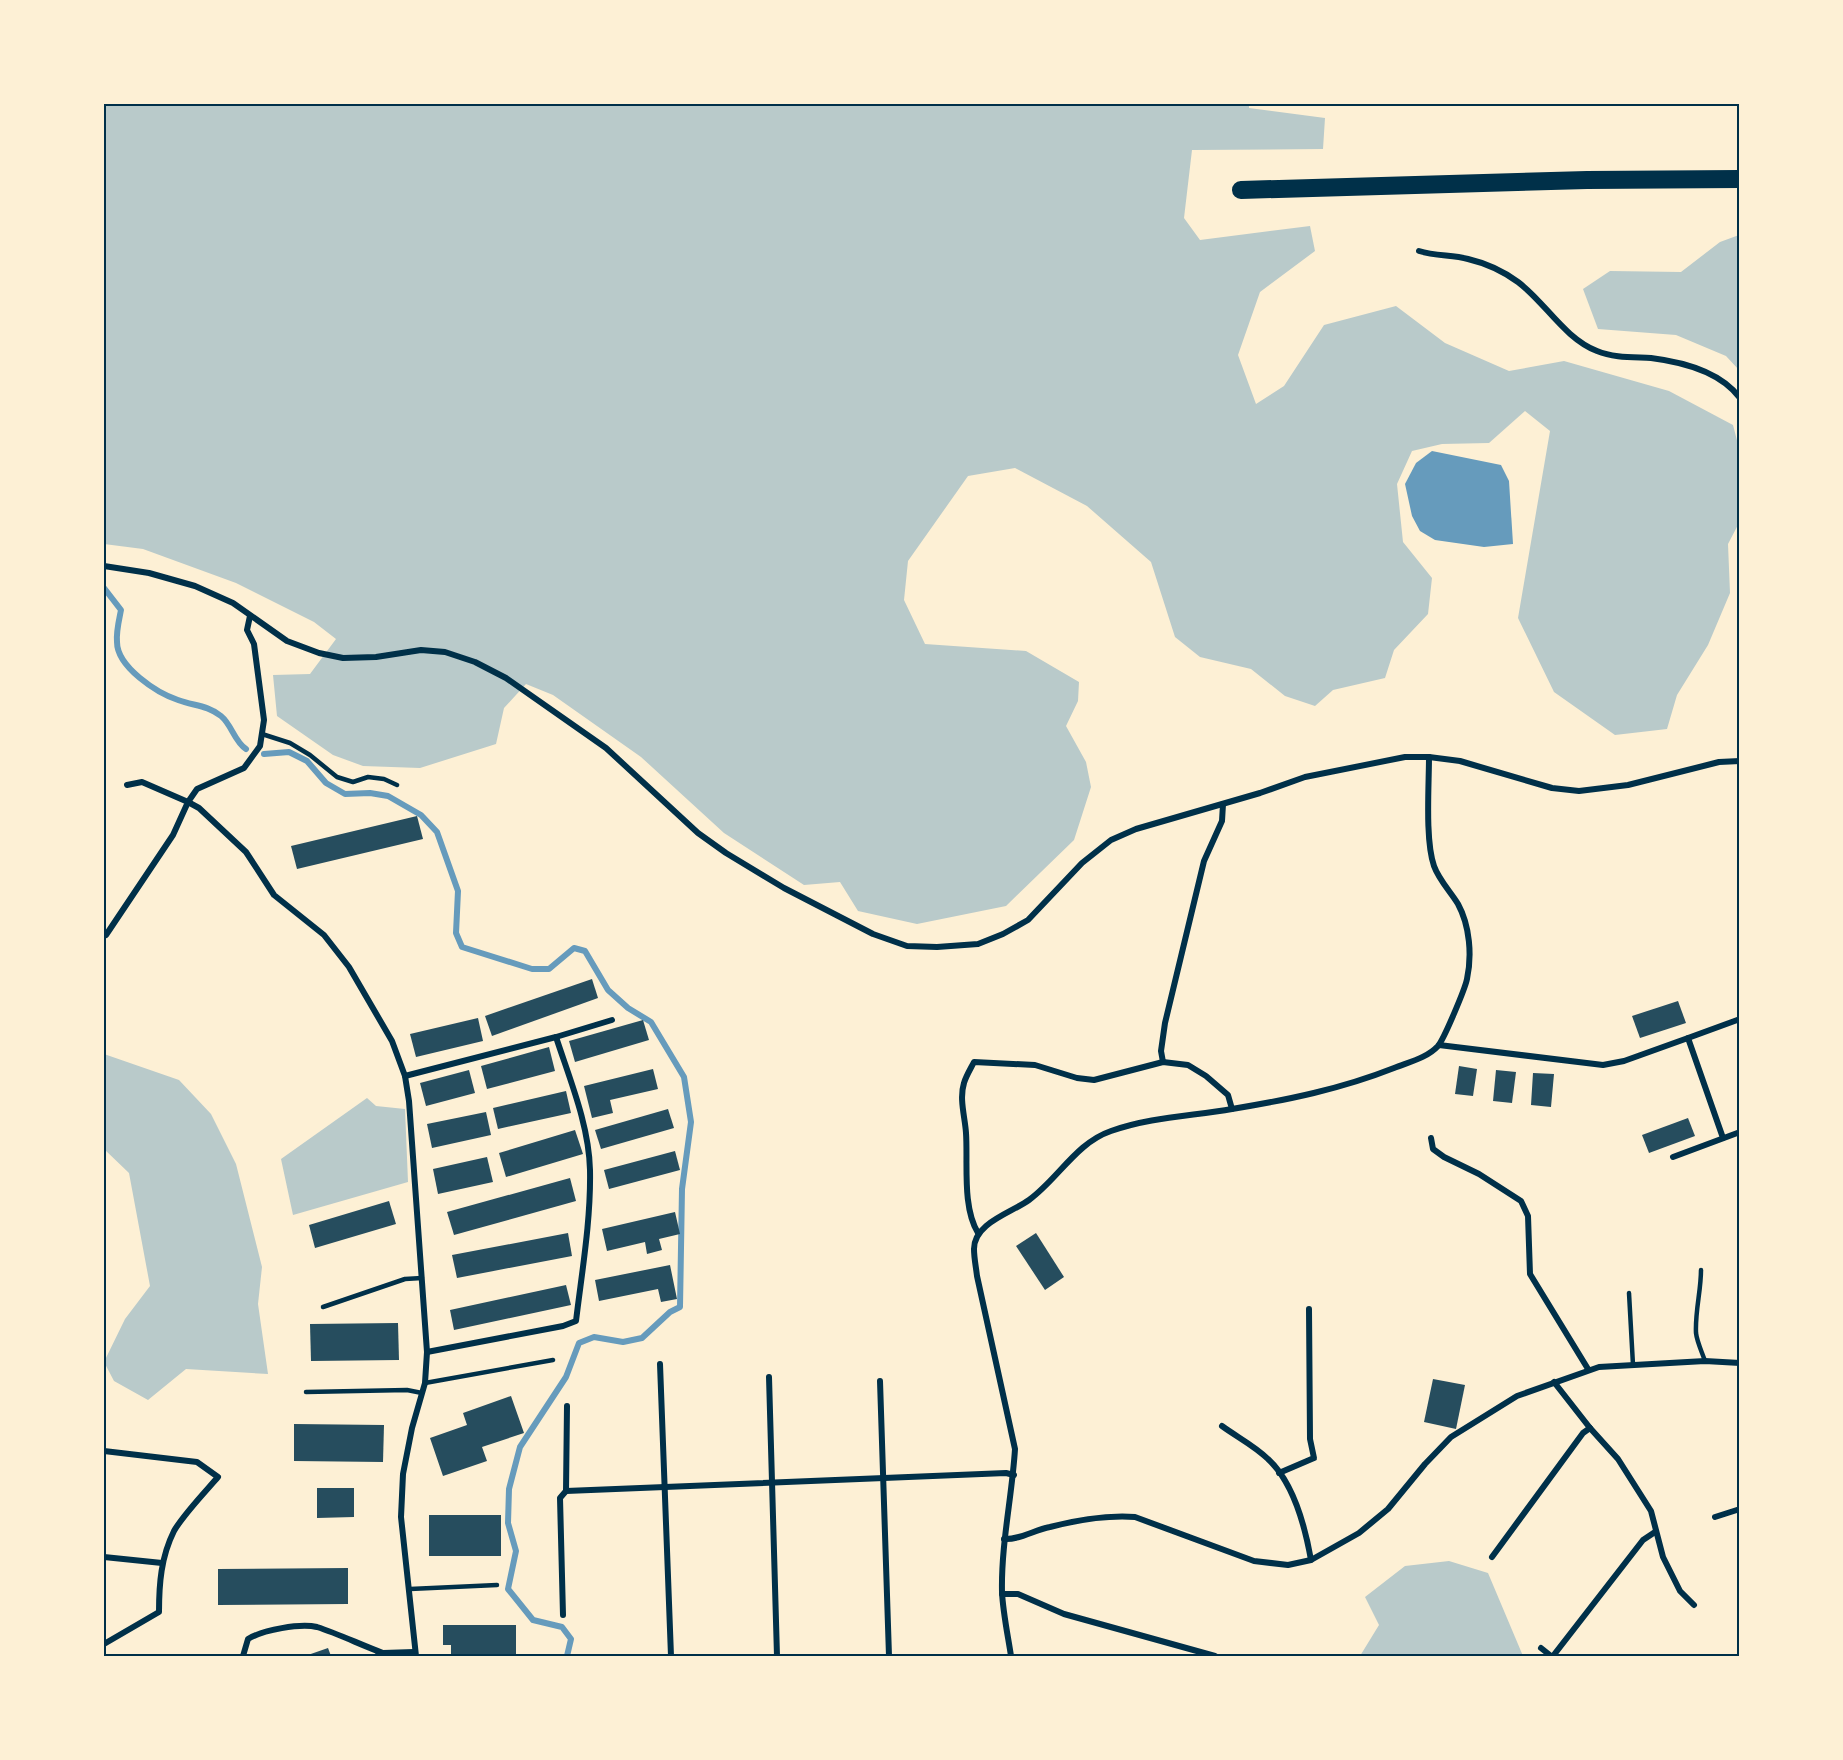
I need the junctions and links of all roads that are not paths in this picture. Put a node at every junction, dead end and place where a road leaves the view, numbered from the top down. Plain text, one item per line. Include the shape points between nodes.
1 (1740, 179) edge
2 (1241, 190) dead end
3 (1419, 250) dead end
4 (1740, 398) edge
5 (104, 566) edge
6 (250, 616) junction
7 (262, 734) junction
8 (1429, 758) junction
9 (1740, 761) edge
10 (127, 785) dead end
11 (397, 785) dead end
12 (188, 802) junction
13 (1223, 804) junction
14 (105, 935) dead end
15 (1740, 1019) edge
16 (612, 1020) dead end
17 (556, 1037) junction
18 (1688, 1038) junction
19 (1439, 1045) junction
20 (1163, 1062) junction
21 (405, 1076) junction
22 (1233, 1109) junction
23 (1740, 1132) edge
24 (1431, 1138) dead end
25 (1723, 1138) junction
26 (1673, 1157) dead end
27 (978, 1233) junction
28 (1701, 1269) dead end
29 (422, 1278) junction
30 (1629, 1293) dead end
31 (323, 1307) dead end
32 (1309, 1309) dead end
33 (427, 1352) junction
34 (553, 1360) dead end
35 (1705, 1361) junction
36 (1740, 1363) edge
37 (660, 1364) dead end
38 (1633, 1365) junction
39 (1588, 1369) junction
40 (769, 1377) dead end
41 (880, 1381) dead end
42 (1554, 1382) junction
43 (425, 1383) junction
44 (306, 1392) dead end
45 (422, 1393) junction
46 (567, 1406) dead end
47 (1222, 1426) dead end
48 (1590, 1428) junction
49 (104, 1451) edge
50 (1279, 1473) junction
51 (1014, 1475) junction
52 (883, 1477) junction
53 (772, 1482) junction
54 (665, 1486) junction
55 (566, 1491) junction
56 (1740, 1509) edge
57 (1715, 1517) dead end
58 (1655, 1532) junction
59 (1004, 1539) junction
60 (104, 1557) edge
61 (1492, 1557) dead end
62 (1311, 1560) junction
63 (162, 1563) junction
64 (496, 1585) dead end
65 (410, 1589) junction
66 (1002, 1594) junction
67 (1694, 1605) dead end
68 (563, 1615) dead end
69 (104, 1644) edge
70 (1541, 1648) dead end
71 (415, 1654) edge
72 (380, 1655) edge
73 (243, 1656) edge
74 (671, 1656) edge
75 (777, 1656) edge
76 (889, 1656) edge
77 (1011, 1656) edge
78 (1215, 1656) edge
79 (1552, 1656) edge

1 - 2 highway
3 - 4 street via 1466,258 1518,282 1575,338 1596,351 1675,362 1709,372
5 - 6 street via 195,586 233,603
6 - 7 street via 247,630 254,644 264,720
6 - 13 street via 287,641 343,658 422,650 445,652 475,662 506,678 606,748 726,853 873,934 907,946 978,944 1003,934 1028,920 1082,862 1112,840 1136,829
7 - 11 lane via 290,743 337,777 353,782 368,777 384,779
7 - 12 street via 260,746 244,768 197,789
8 - 9 street via 1460,761 1552,788 1579,791 1628,785 1719,762
8 - 13 street via 1405,758 1305,777
8 - 19 street via 1433,865 1458,904 1466,924 1470,957 1467,980
10 - 12 street via 142,782
12 - 14 street via 173,836
12 - 21 street via 246,852 274,895 324,935 379,1017
13 - 20 street via 1222,821 1204,861 1168,1011 1161,1051
15 - 18 street
16 - 17 street
17 - 21 street
17 - 33 street via 583,1122 590,1169 576,1321
18 - 19 street via 1604,1065
18 - 25 street
19 - 22 street via 1426,1055 1318,1093
20 - 22 street via 1188,1065 1206,1076 1228,1095
20 - 27 street via 1094,1080 1035,1065 974,1062 963,1083 963,1113 965,1174 973,1225
21 - 29 street
22 - 27 street via 1140,1123 1109,1132 1080,1149 1029,1201
23 - 25 street
24 - 39 street via 1433,1149 1444,1157 1521,1201 1528,1216 1530,1274
25 - 26 street
27 - 51 street via 974,1247 977,1276 1015,1449
28 - 35 lane via 1696,1336
29 - 31 lane via 405,1279
29 - 33 street
30 - 38 lane
32 - 50 street via 1310,1439 1314,1458
33 - 43 street
34 - 43 lane
35 - 36 street
35 - 38 street
37 - 54 street
38 - 39 street
39 - 42 street
40 - 53 street
41 - 52 street
42 - 48 street
42 - 62 street via 1517,1396 1451,1437 1388,1509 1359,1533
43 - 45 street
44 - 45 lane
45 - 65 street via 403,1473 401,1517
46 - 55 street
47 - 50 street via 1268,1459
48 - 58 street via 1618,1459 1651,1511
48 - 61 street
49 - 63 street via 197,1462 218,1477 175,1530
50 - 62 street via 1299,1513
51 - 52 street
51 - 59 street
52 - 53 street
52 - 76 street
53 - 54 street
53 - 75 street
54 - 55 street
54 - 74 street
55 - 68 street via 560,1498
56 - 57 street
58 - 67 street via 1680,1592
58 - 79 street via 1644,1540
59 - 62 street via 1012,1540 1048,1527 1117,1516 1135,1517 1254,1561 1288,1565
59 - 66 street
60 - 63 street
63 - 69 street via 159,1612
64 - 65 lane
65 - 71 street
66 - 77 street
66 - 78 street via 1018,1594 1064,1614
70 - 79 street
71 - 72 street
72 - 73 street via 315,1627 295,1627 248,1639

